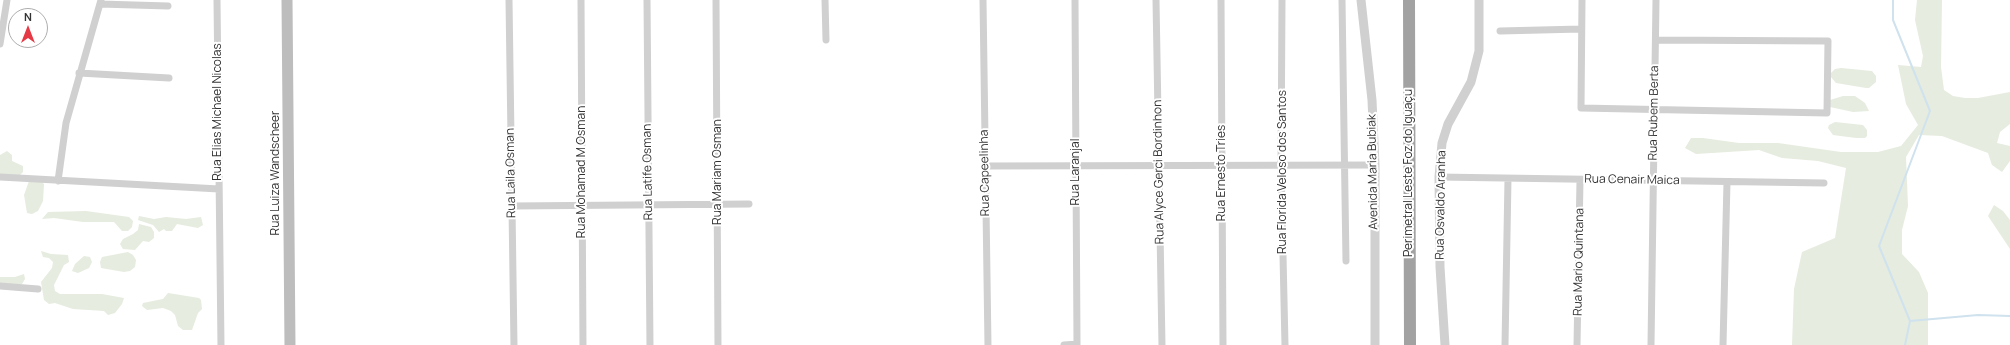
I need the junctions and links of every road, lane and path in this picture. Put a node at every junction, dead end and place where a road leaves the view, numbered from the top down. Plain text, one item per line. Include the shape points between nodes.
1 (7, 0) edge
2 (218, 0) edge
3 (287, 0) edge
4 (509, 0) edge
5 (581, 0) edge
6 (647, 0) edge
7 (716, 0) edge
8 (825, 0) edge
9 (983, 0) edge
10 (1075, 0) edge
11 (1156, 0) edge
12 (1221, 0) edge
13 (1282, 0) edge
14 (1342, 0) edge
15 (1361, 0) edge
16 (1410, 0) edge
17 (1479, 0) edge
18 (1582, 0) edge
19 (1656, 0) edge
20 (100, 2) edge
21 (168, 6) dead end
22 (1581, 29) junction
23 (1500, 31) dead end
24 (826, 40) dead end
25 (1656, 40) junction
26 (0, 44) edge
27 (79, 73) junction
28 (169, 78) dead end
29 (1655, 109) junction
30 (1221, 165) junction
31 (1281, 165) junction
32 (1345, 165) junction
33 (1375, 165) junction
34 (984, 166) junction
35 (1076, 166) junction
36 (1160, 166) junction
37 (0, 177) edge
38 (1439, 177) junction
39 (1508, 179) junction
40 (1580, 180) junction
41 (1653, 180) junction
42 (58, 181) junction
43 (1727, 182) junction
44 (1824, 183) dead end
45 (219, 189) junction
46 (718, 204) junction
47 (749, 204) dead end
48 (649, 205) junction
49 (512, 206) junction
50 (582, 206) junction
51 (1346, 261) dead end
52 (0, 286) edge
53 (38, 289) dead end
54 (1077, 344) edge
55 (221, 345) edge
56 (290, 345) edge
57 (514, 345) edge
58 (583, 345) edge
59 (650, 345) edge
60 (718, 345) edge
61 (988, 345) edge
62 (1064, 345) edge
63 (1162, 345) edge
64 (1223, 345) edge
65 (1285, 345) edge
66 (1375, 345) edge
67 (1410, 345) edge
68 (1445, 345) edge
69 (1504, 345) edge
70 (1577, 345) edge
71 (1651, 345) edge
72 (1723, 345) edge

1 - 26 street
2 - 45 street, Rua Elias Michael Nicolas
3 - 56 main road, Rua Luiza Wandscheer
4 - 49 street, Rua Laila Osman
5 - 50 street, Rua Mohamad M Osman
6 - 48 street, Rua Latife Osman
7 - 46 street, Rua Mariam Osman
8 - 24 street
9 - 34 street, Rua Capeelinha
10 - 35 street, Rua Laranjal
11 - 36 street, Rua Alyce Gerci Bordinhon
12 - 30 street, Rua Ernesto Tries
13 - 31 street, Rua Florida Veloso dos Santos
14 - 32 street
15 - 33 street, Avenida Maria Bubiak via 1372,100
16 - 67 highway, Perimetral Leste Foz do Iguaçu
17 - 38 street, Rua Osvaldo Aranha via 1479,51 1471,82 1448,124 1442,143
18 - 22 street
19 - 25 street, Rua Rubem Berta
20 - 21 street
20 - 27 street
22 - 23 street
22 - 29 street via 1581,108
25 - 29 street, Rua Rubem Berta
25 - 29 street via 1828,41 1827,113
27 - 28 street
27 - 42 street via 66,123
29 - 41 street, Rua Rubem Berta
30 - 31 street
30 - 36 street
30 - 64 street, Rua Ernesto Tries
31 - 32 street
31 - 65 street, Rua Florida Veloso dos Santos
32 - 33 street
32 - 51 street
33 - 66 street, Avenida Maria Bubiak
34 - 35 street
34 - 61 street, Rua Capeelinha
35 - 36 street
35 - 54 street, Rua Laranjal
36 - 63 street, Rua Alyce Gerci Bordinhon
37 - 42 street
38 - 39 street, Rua Cenair Maica
38 - 68 street, Rua Osvaldo Aranha via 1440,267
39 - 40 street, Rua Cenair Maica
39 - 69 street
40 - 41 street, Rua Cenair Maica
40 - 70 street, Rua Mario Quintana
41 - 43 street, Rua Cenair Maica
41 - 71 street, Rua Rubem Berta
42 - 45 street
43 - 44 street, Rua Cenair Maica
43 - 72 street
45 - 55 street, Rua Elias Michael Nicolas
46 - 47 street
46 - 48 street
46 - 60 street, Rua Mariam Osman
48 - 50 street
48 - 59 street, Rua Latife Osman
49 - 50 street
49 - 57 street, Rua Laila Osman
50 - 58 street, Rua Mohamad M Osman
52 - 53 street
54 - 62 street

